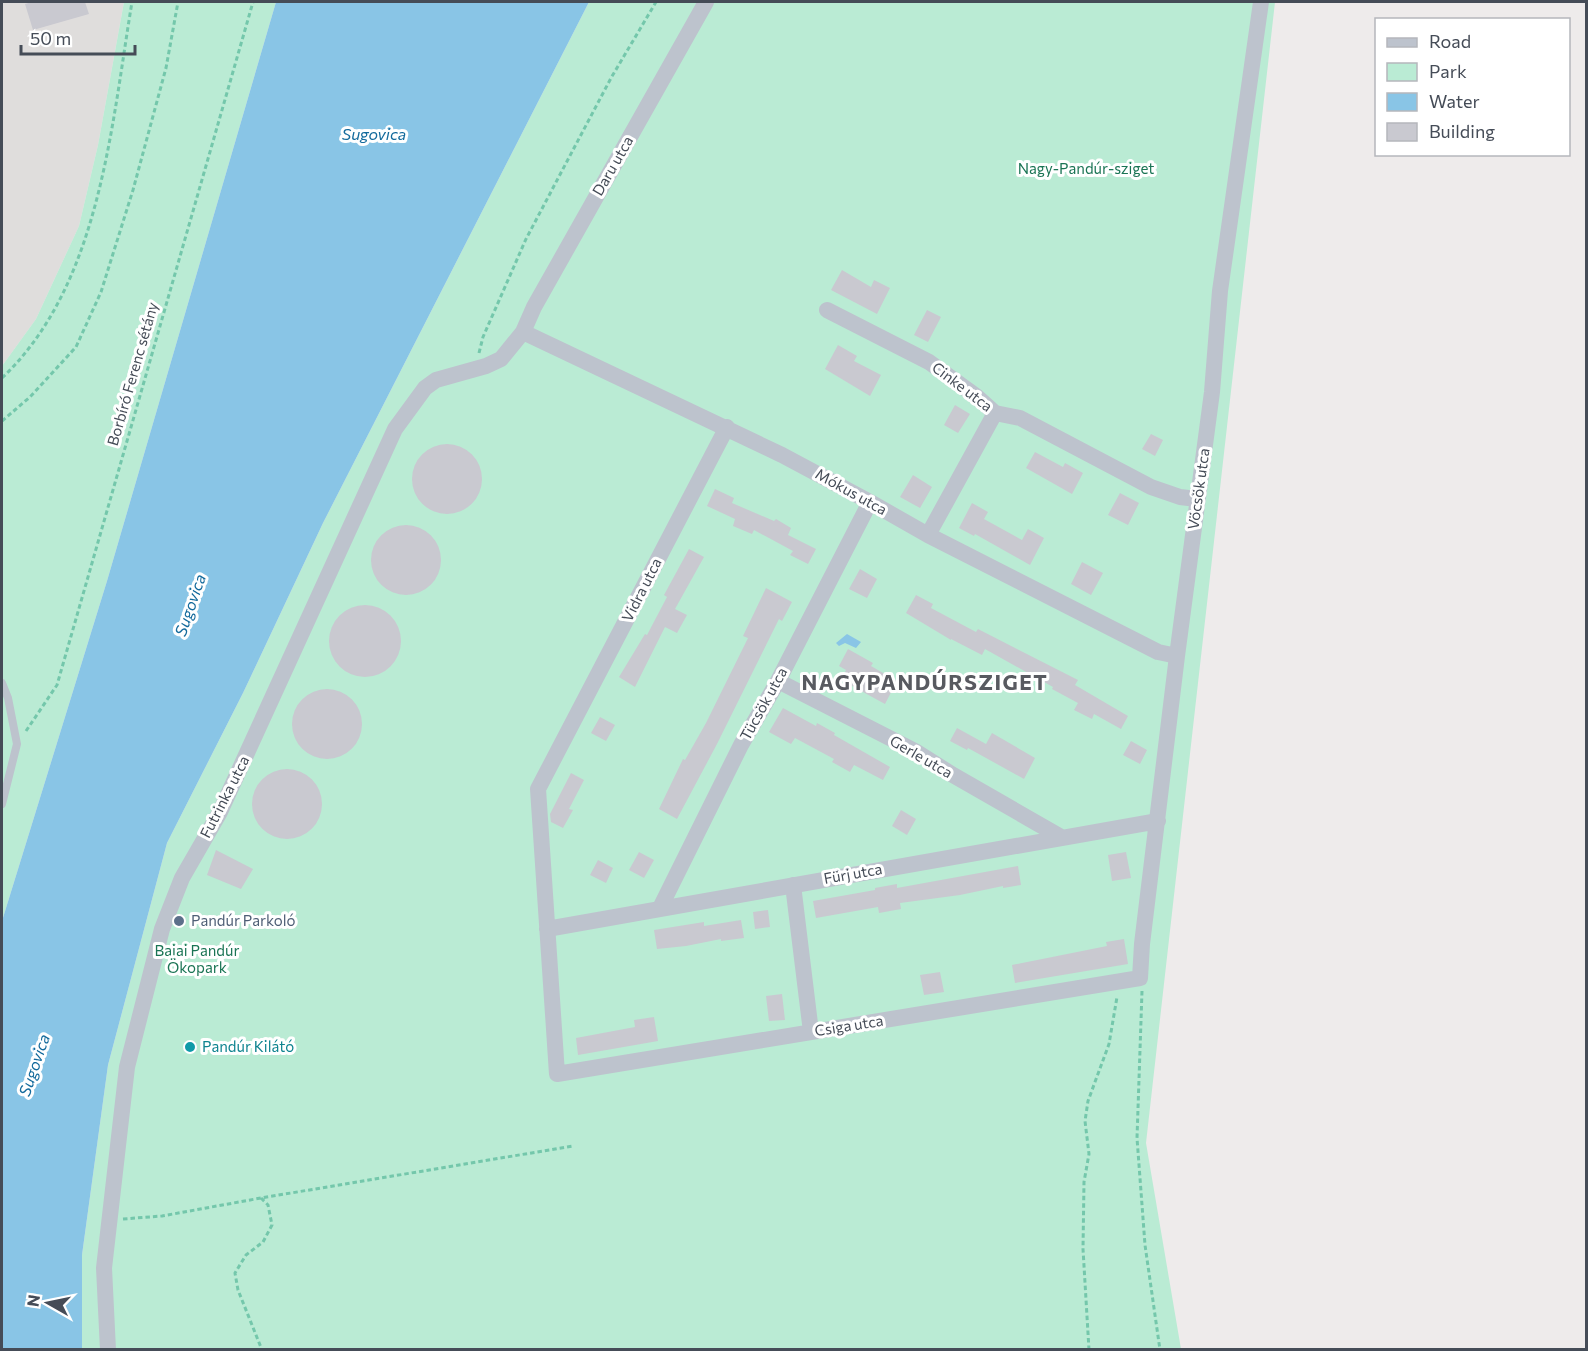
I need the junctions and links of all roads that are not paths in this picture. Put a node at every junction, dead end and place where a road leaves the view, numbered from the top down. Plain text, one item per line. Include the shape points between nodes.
1 (706, 2) edge
2 (1261, 2) edge
3 (827, 310) dead end
4 (523, 332) junction
5 (996, 413) junction
6 (727, 427) junction
7 (1197, 499) junction
8 (870, 502) junction
9 (928, 535) junction
10 (1177, 656) junction
11 (778, 681) junction
12 (2, 683) edge
13 (2, 804) edge
14 (1158, 821) junction
15 (1061, 837) junction
16 (793, 885) junction
17 (660, 908) junction
18 (547, 928) junction
19 (1140, 978) joint
20 (811, 1032) junction
21 (557, 1074) joint
22 (108, 1350) edge

1 - 4 street, Daru utca
2 - 7 street, Vöcsök utca via 1220,291 1212,392
3 - 5 street, Cinke utca via 929,362
4 - 6 street, Mókus utca
4 - 22 street, Futrinka utca via 501,359 436,380 425,388 395,429 220,812 182,878 162,929 126,1067 104,1268
5 - 7 street, Cinke utca via 1020,418 1151,487
5 - 9 street
6 - 8 street, Mókus utca
6 - 18 street, Vidra utca via 538,789
7 - 10 street, Vöcsök utca
8 - 9 street, Mókus utca
8 - 11 street, Tücsök utca
9 - 10 street, Mókus utca via 1158,652
10 - 14 street, Vöcsök utca
11 - 15 street, Gerle utca via 915,751
11 - 17 street, Tücsök utca
12 - 13 lane via 17,744
14 - 15 street, Fürj utca
14 - 19 street, Vöcsök utca
15 - 16 street, Fürj utca
16 - 17 street, Fürj utca
16 - 20 street
17 - 18 street, Fürj utca
18 - 21 street, Vidra utca
19 - 20 street, Csiga utca
20 - 21 street, Csiga utca

